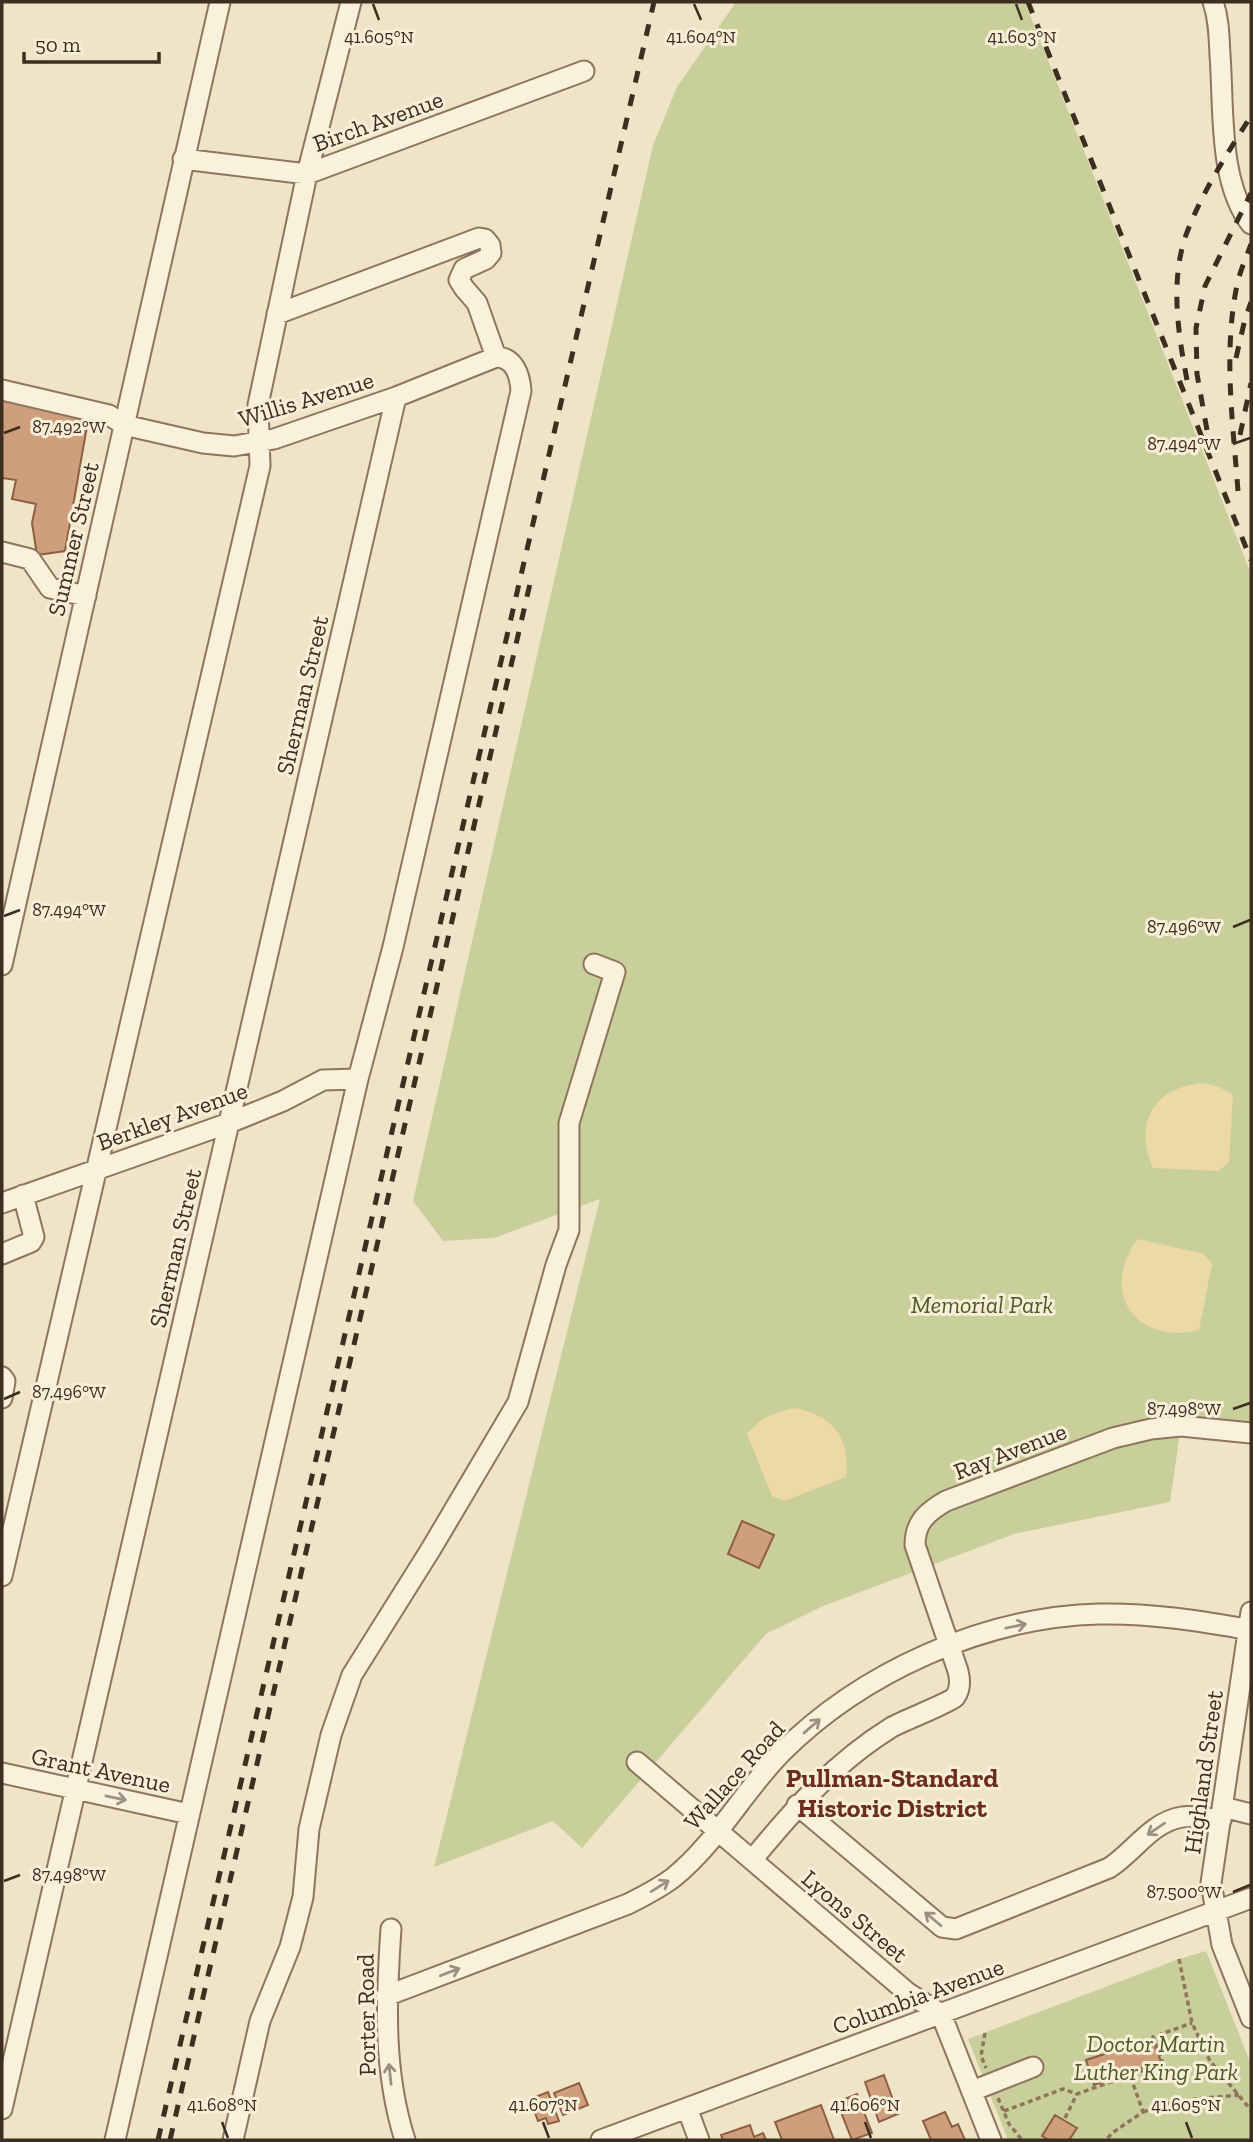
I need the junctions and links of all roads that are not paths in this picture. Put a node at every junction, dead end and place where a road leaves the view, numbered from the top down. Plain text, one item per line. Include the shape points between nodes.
1 (220, 2) edge
2 (351, 2) edge
3 (1213, 2) edge
4 (584, 71) dead end
5 (183, 159) junction
6 (307, 174) junction
7 (1251, 224) edge
8 (277, 313) junction
9 (496, 357) junction
10 (2, 390) edge
11 (396, 397) junction
12 (124, 425) junction
13 (260, 443) junction
14 (2, 552) edge
15 (86, 596) junction
16 (594, 964) dead end
17 (2, 965) edge
18 (358, 1079) junction
19 (229, 1123) junction
20 (95, 1170) junction
21 (23, 1195) junction
22 (2, 1203) edge
23 (2, 1254) edge
24 (2, 1377) edge
25 (2, 1398) edge
26 (1251, 1433) edge
27 (2, 1576) edge
28 (1250, 1624) edge
29 (950, 1645) junction
30 (637, 1762) dead end
31 (2, 1773) edge
32 (75, 1790) junction
33 (797, 1805) junction
34 (189, 1814) junction
35 (1222, 1814) junction
36 (1251, 1814) edge
37 (717, 1830) junction
38 (752, 1860) junction
39 (1251, 1898) edge
40 (1216, 1912) junction
41 (391, 1929) dead end
42 (386, 1996) junction
43 (941, 2014) junction
44 (1251, 2018) edge
45 (1033, 2067) dead end
46 (972, 2091) junction
47 (687, 2108) junction
48 (2, 2109) edge
49 (115, 2140) edge
50 (233, 2140) edge
51 (405, 2140) edge
52 (601, 2140) edge
53 (699, 2140) edge
54 (991, 2140) edge

1 - 5 street, Summer Street
2 - 6 street
3 - 7 street via 1219,29 1227,159 1236,195
4 - 6 street, Birch Avenue
5 - 6 street, Birch Avenue
5 - 12 street, Summer Street
6 - 8 street
8 - 9 street via 485,239 491,253 464,269 459,279 477,303
8 - 13 street via 258,405
9 - 11 street, Willis Avenue
9 - 18 street via 513,365 521,391 393,947
10 - 12 street, Willis Avenue via 109,415
11 - 13 street, Willis Avenue
11 - 19 street, Sherman Street
12 - 13 street, Willis Avenue via 217,446
12 - 15 street, Summer Street
13 - 20 street via 260,466
14 - 15 street via 30,559 50,588
15 - 17 street, Summer Street
16 - 50 street via 615,972 569,1123 569,1230 526,1379 511,1414 352,1675 331,1735 309,1829 303,1897 290,1947 260,2021
18 - 19 street, Berkley Avenue via 323,1080
18 - 34 street
19 - 20 street, Berkley Avenue
19 - 32 street, Sherman Street
20 - 21 street, Berkley Avenue
20 - 27 street
21 - 22 street, Berkley Avenue
21 - 23 street via 34,1237
24 - 25 street
26 - 29 street, Ray Avenue via 1181,1426 1151,1429 1113,1438 935,1507 919,1524 915,1545
29 -> 28 street, Wallace Road via 1051,1618 1097,1614
28 - 35 street, Highland Street
29 - 33 street, Ray Avenue via 960,1684 955,1696 866,1745
37 -> 29 street, Wallace Road via 748,1789 819,1719 904,1666
30 - 37 street, Lyons Street
31 - 32 street, Grant Avenue
32 -> 34 street, Grant Avenue
32 - 48 street, Sherman Street
35 -> 33 street via 1170,1821 1109,1868 956,1929 942,1927
33 - 38 street, Ray Avenue
34 - 49 street
35 - 36 street
35 - 40 street, Highland Street via 1211,1883
37 - 38 street, Lyons Street
42 -> 37 street, Wallace Road via 628,1904 673,1878
38 - 43 street, Lyons Street via 908,1993
39 - 40 street, Columbia Avenue
40 - 43 street, Columbia Avenue
40 - 44 street, Highland Street via 1222,1945
41 - 42 street, Porter Road
51 -> 42 street, Porter Road via 392,2092
43 - 46 street
43 - 47 street, Columbia Avenue
45 - 46 street
46 - 54 street
47 - 52 street, Columbia Avenue
47 - 53 street

